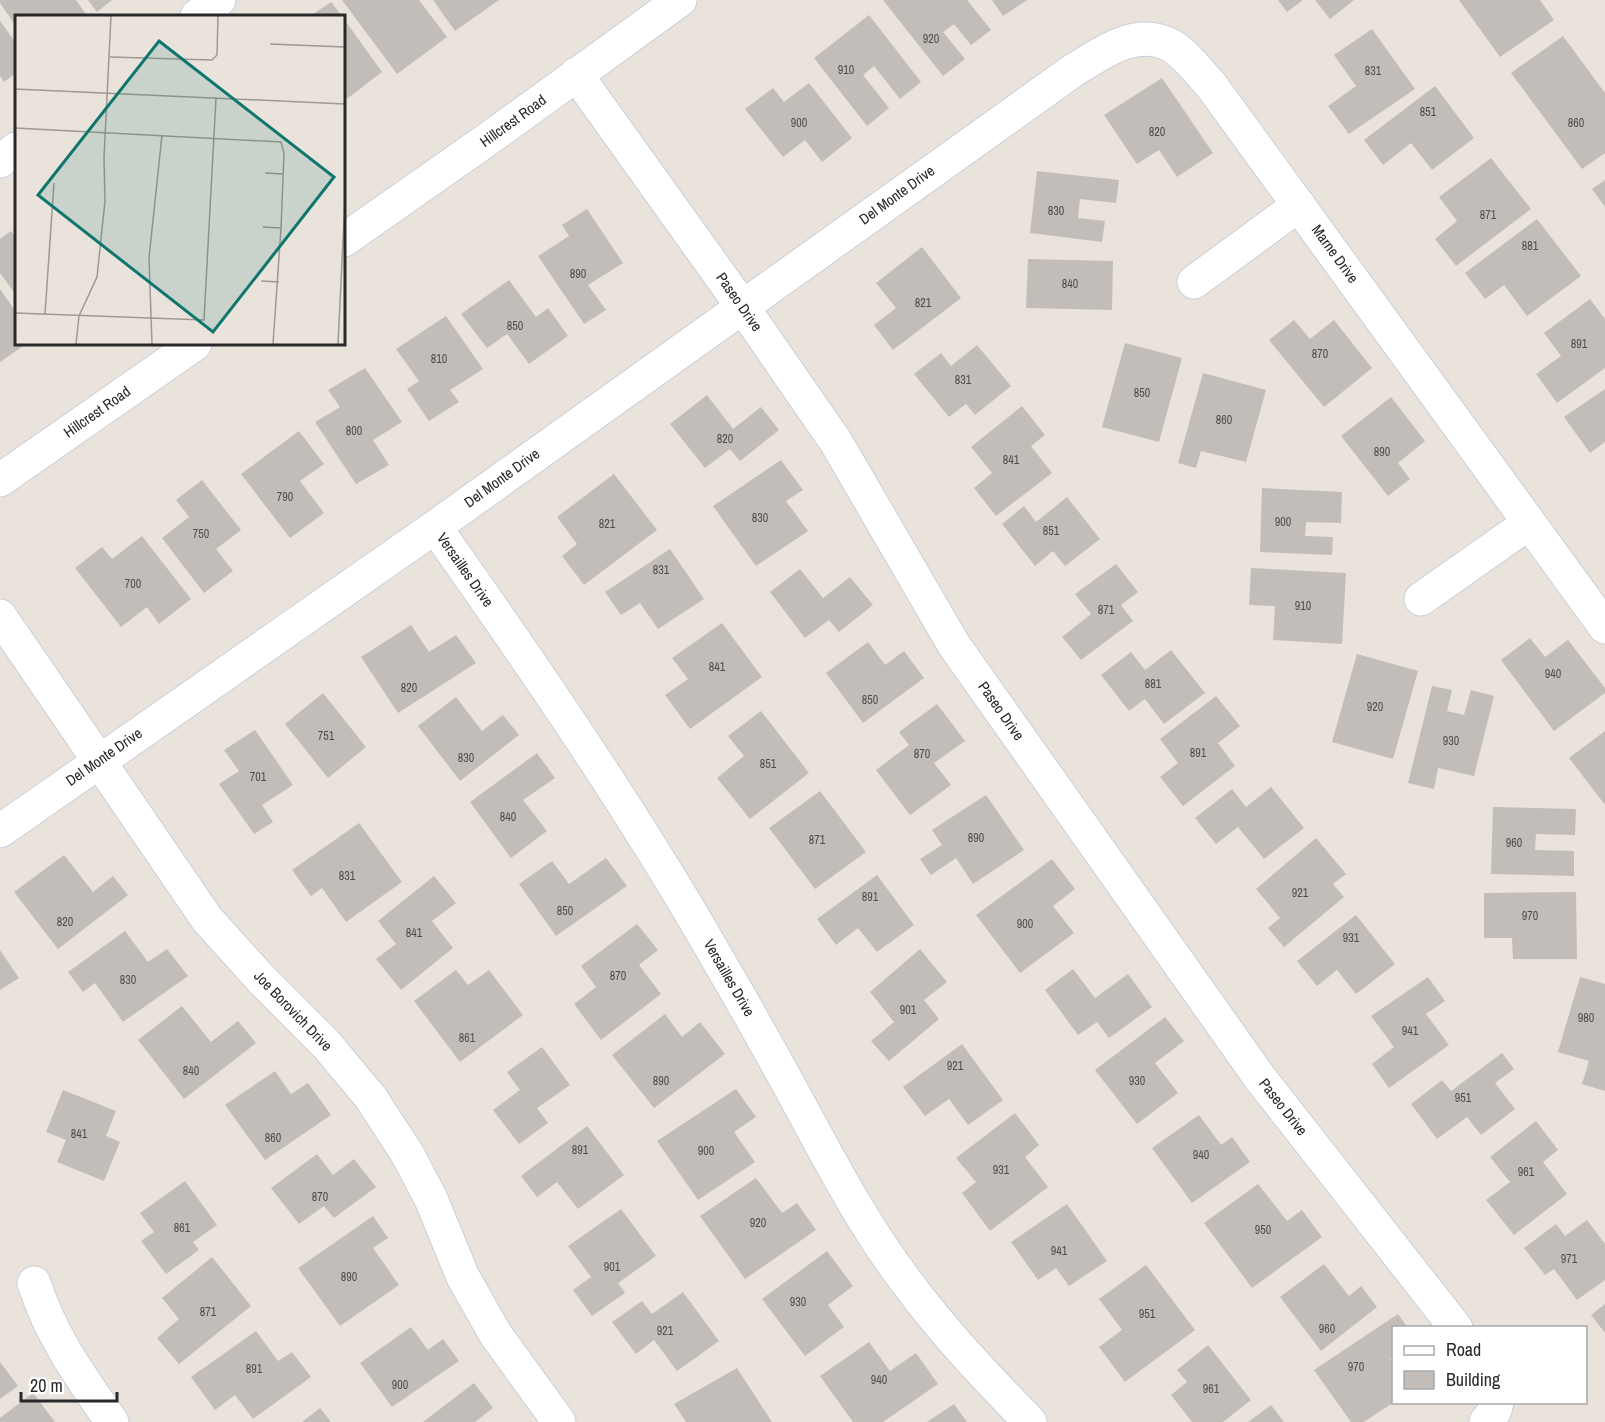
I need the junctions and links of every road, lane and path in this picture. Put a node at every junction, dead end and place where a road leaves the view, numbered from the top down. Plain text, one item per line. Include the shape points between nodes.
1 (219, 0) edge
2 (680, 0) edge
3 (198, 15) edge
4 (576, 74) junction
5 (1002, 121) joint
6 (15, 150) edge
7 (0, 161) edge
8 (1299, 205) junction
9 (345, 239) edge
10 (1194, 282) dead end
11 (742, 306) junction
12 (194, 345) edge
13 (0, 480) edge
14 (1529, 523) junction
15 (435, 527) junction
16 (1421, 600) dead end
17 (0, 616) edge
18 (1605, 627) edge
19 (99, 761) junction
20 (0, 831) edge
21 (34, 1283) dead end
22 (1454, 1326) edge
23 (1496, 1404) edge
24 (112, 1422) edge
25 (559, 1422) edge
26 (1030, 1422) edge
27 (1486, 1422) edge

1 - 3 street
2 - 4 street, Hillcrest Road
4 - 9 street, Hillcrest Road
4 - 11 street, Paseo Drive
5 - 8 street, Marne Drive via 1107,49 1133,40 1157,41 1184,56 1210,85
5 - 11 street, Del Monte Drive
6 - 7 street
8 - 10 street
8 - 14 street, Marne Drive
11 - 15 street, Del Monte Drive
11 - 22 street, Paseo Drive via 836,442 954,645 1260,1078
12 - 13 street, Hillcrest Road
14 - 16 street
14 - 18 street, Marne Drive
15 - 19 street, Del Monte Drive
15 - 26 street, Versailles Drive via 531,663 676,890 878,1240 963,1353
17 - 19 street, Joe Borovich Drive
19 - 20 street, Del Monte Drive
19 - 25 street, Joe Borovich Drive via 207,919 327,1044 370,1098 427,1190 463,1277 491,1326
21 - 24 street via 68,1359
23 - 27 street

